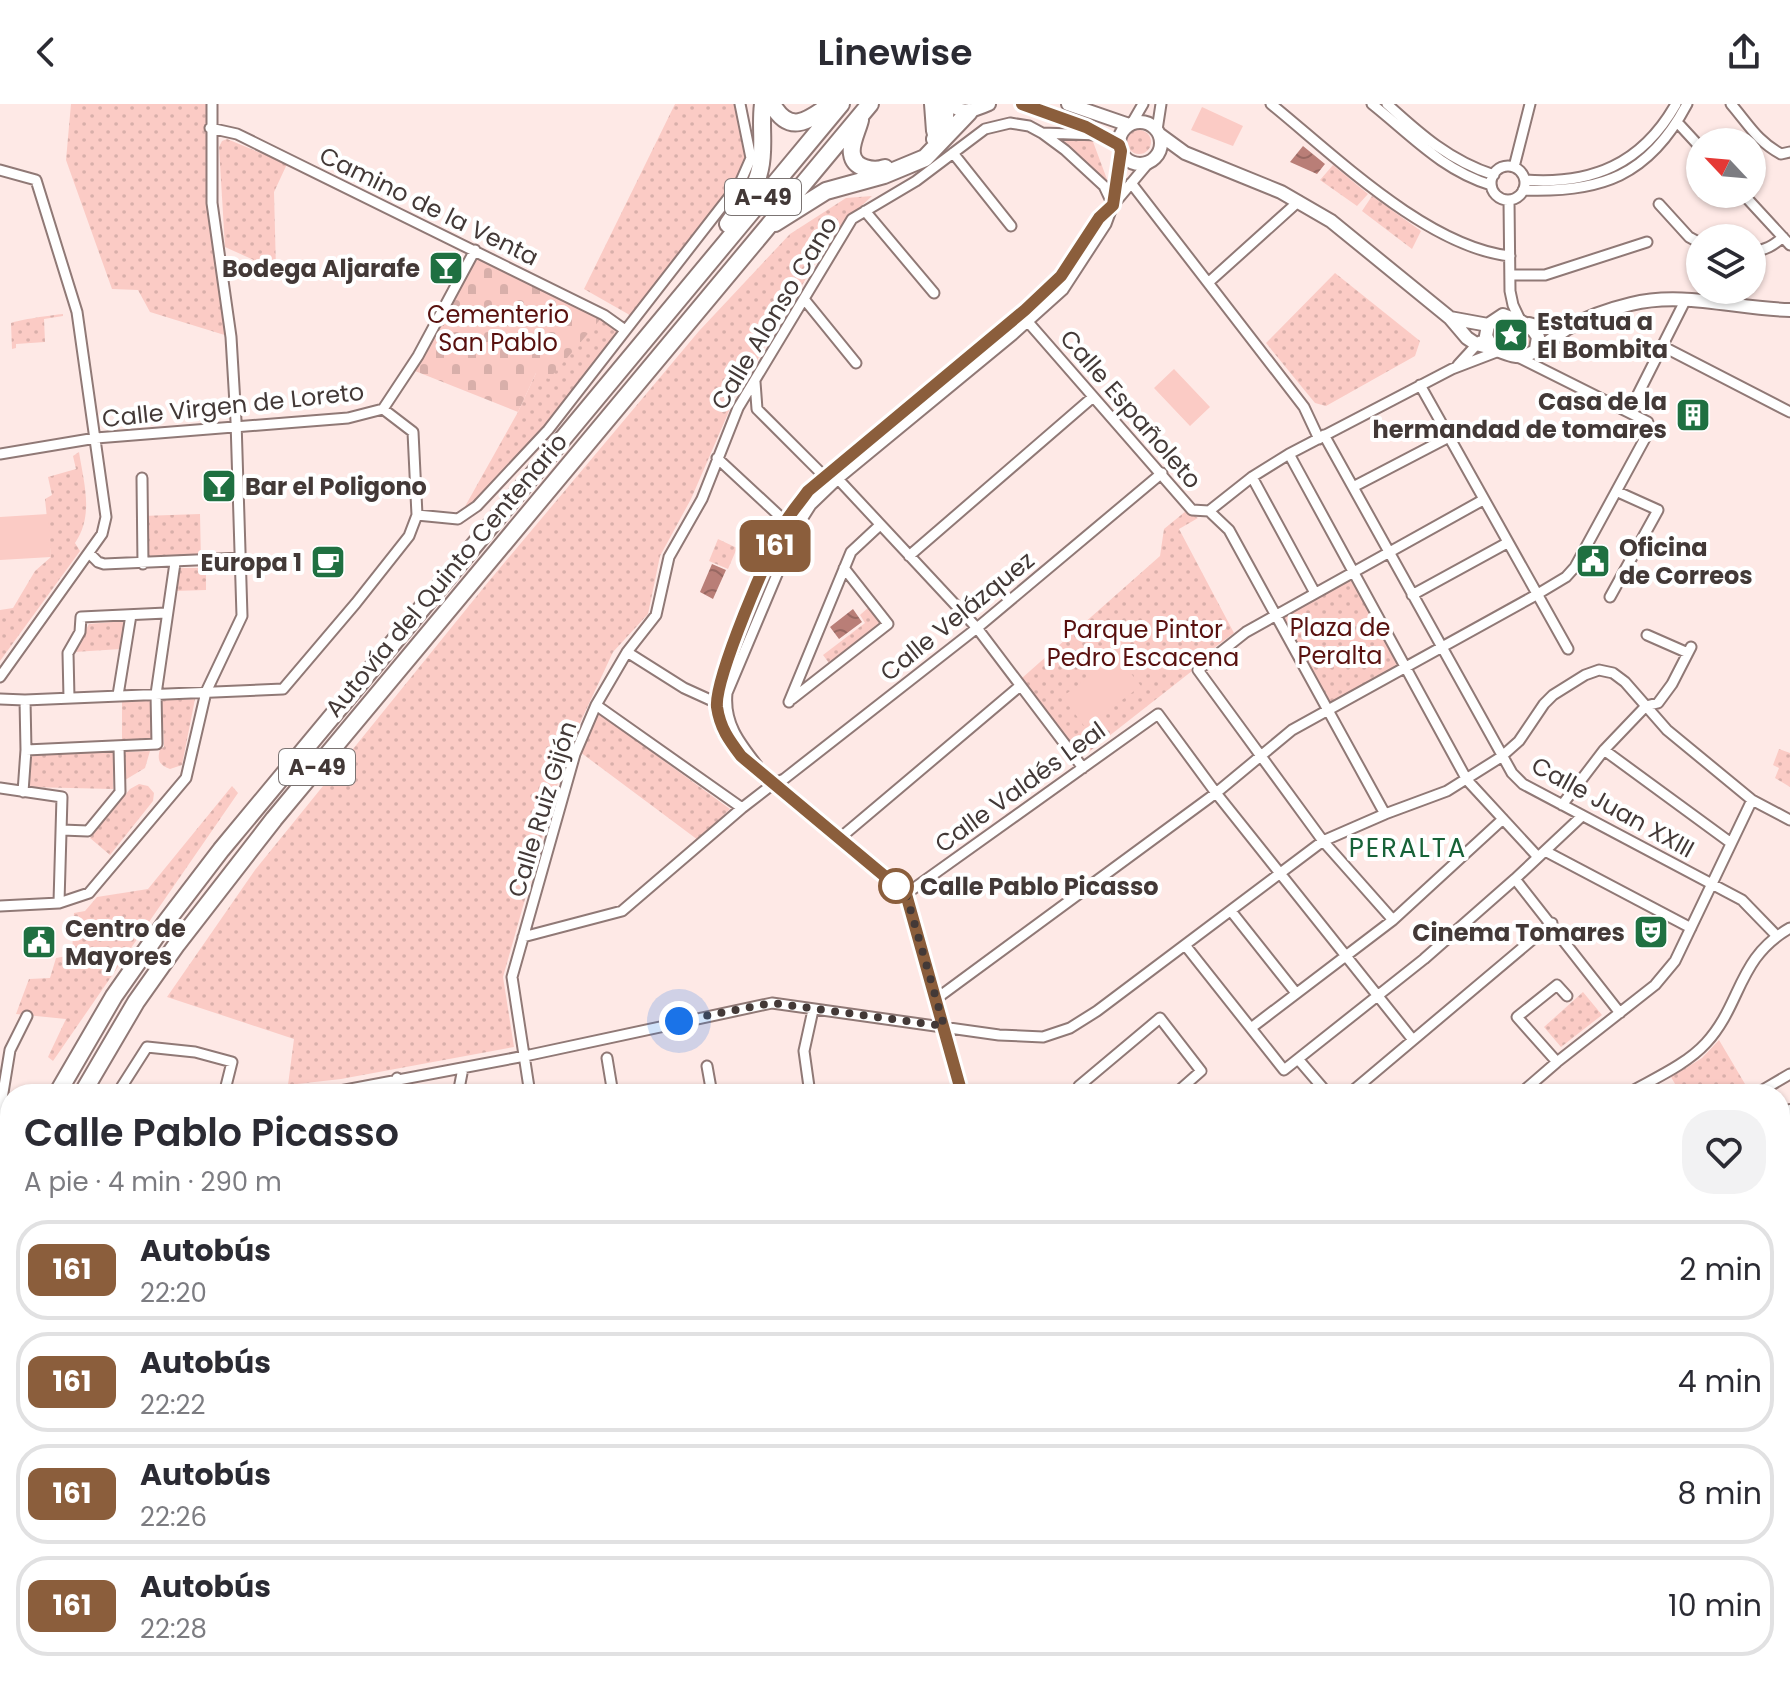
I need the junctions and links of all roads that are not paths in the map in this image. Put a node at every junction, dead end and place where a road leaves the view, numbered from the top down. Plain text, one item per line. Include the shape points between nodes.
1 (212, 104) edge
2 (740, 104) edge
3 (763, 104) edge
4 (772, 104) edge
5 (831, 104) edge
6 (841, 104) edge
7 (933, 104) edge
8 (948, 104) edge
9 (989, 104) edge
10 (1022, 104) edge
11 (1068, 104) edge
12 (1143, 104) edge
13 (1161, 104) edge
14 (1271, 104) edge
15 (1372, 104) edge
16 (1387, 104) edge
17 (1530, 104) edge
18 (1676, 104) edge
19 (1687, 104) edge
20 (1731, 104) edge
21 (866, 109) edge
22 (969, 112) junction
23 (1677, 122) junction
24 (1130, 124) junction
25 (210, 128) junction
26 (1158, 132) junction
27 (1686, 132) edge
28 (1042, 133) junction
29 (1104, 135) junction
30 (935, 140) junction
31 (1120, 148) junction
32 (1790, 152) edge
33 (953, 153) junction
34 (1185, 153) junction
35 (1151, 161) junction
36 (1514, 167) junction
37 (0, 170) edge
38 (1492, 180) junction
39 (1131, 183) junction
40 (1524, 185) junction
41 (1509, 200) junction
42 (1299, 201) junction
43 (1659, 204) dead end
44 (1113, 205) junction
45 (1756, 208) edge
46 (865, 211) junction
47 (1011, 226) dead end
48 (767, 228) junction
49 (1686, 234) edge
50 (1786, 241) edge
51 (1647, 242) dead end
52 (1766, 249) edge
53 (475, 250) junction
54 (1510, 256) junction
55 (1510, 275) junction
56 (1209, 282) junction
57 (685, 290) junction
58 (1511, 292) junction
59 (934, 293) dead end
60 (804, 299) junction
61 (1686, 299) joint
62 (1719, 304) edge
63 (1790, 310) edge
64 (1503, 315) junction
65 (1450, 318) junction
66 (1028, 322) junction
67 (1524, 322) junction
68 (1569, 327) junction
69 (625, 330) junction
70 (1489, 341) junction
71 (1662, 346) junction
72 (1536, 349) junction
73 (1516, 356) junction
74 (856, 363) dead end
75 (1457, 368) junction
76 (755, 382) junction
77 (1420, 385) junction
78 (1093, 397) junction
79 (738, 408) junction
80 (383, 409) junction
81 (757, 409) junction
82 (1629, 412) junction
83 (1790, 412) edge
84 (236, 429) junction
85 (1322, 437) junction
86 (1449, 437) junction
87 (96, 438) junction
88 (0, 454) edge
89 (1289, 454) junction
90 (717, 458) junction
91 (1162, 473) junction
92 (825, 477) junction
93 (1252, 477) junction
94 (142, 478) dead end
95 (838, 479) junction
96 (1353, 487) junction
97 (1618, 492) junction
98 (1483, 500) junction
99 (1209, 511) junction
100 (417, 515) junction
101 (786, 522) junction
102 (880, 525) junction
103 (1507, 543) junction
104 (1389, 552) junction
105 (89, 553) junction
106 (909, 556) junction
107 (241, 558) junction
108 (175, 563) junction
109 (143, 564) junction
110 (844, 568) junction
111 (1354, 572) junction
112 (1315, 593) junction
113 (1412, 595) junction
114 (1536, 595) junction
115 (1610, 597) dead end
116 (166, 613) junction
117 (131, 615) junction
118 (1275, 616) junction
119 (977, 628) junction
120 (1647, 635) dead end
121 (1441, 648) junction
122 (1568, 649) dead end
123 (627, 652) junction
124 (1406, 667) junction
125 (0, 677) edge
126 (1020, 686) junction
127 (206, 692) junction
128 (156, 694) junction
129 (118, 695) junction
130 (69, 698) junction
131 (0, 699) edge
132 (25, 700) junction
133 (717, 703) junction
134 (596, 705) junction
135 (1646, 706) junction
136 (1327, 710) junction
137 (119, 746) junction
138 (26, 750) junction
139 (1604, 750) junction
140 (1261, 756) junction
141 (1501, 757) junction
142 (1083, 768) junction
143 (1467, 780) junction
144 (773, 784) junction
145 (0, 788) edge
146 (23, 792) junction
147 (1216, 793) junction
148 (1752, 800) junction
149 (1562, 805) junction
150 (742, 808) junction
151 (1385, 814) junction
152 (1582, 816) junction
153 (1503, 819) junction
154 (1790, 820) edge
155 (62, 830) junction
156 (840, 838) junction
157 (1323, 841) junction
158 (1731, 843) junction
159 (1542, 854) junction
160 (1278, 872) junction
161 (1515, 879) junction
162 (1712, 884) junction
163 (906, 894) junction
164 (59, 902) junction
165 (0, 906) edge
166 (1231, 911) junction
167 (1393, 920) junction
168 (1552, 923) junction
169 (1691, 928) junction
170 (1790, 928) edge
171 (1777, 936) junction
172 (523, 937) junction
173 (1185, 945) junction
174 (1344, 956) junction
175 (1296, 993) junction
176 (1567, 996) dead end
177 (1376, 997) junction
178 (936, 999) junction
179 (813, 1010) junction
180 (1620, 1013) junction
181 (27, 1016) dead end
182 (944, 1026) junction
183 (1251, 1028) junction
184 (1413, 1040) junction
185 (525, 1056) junction
186 (607, 1058) dead end
187 (1298, 1059) junction
188 (1557, 1062) junction
189 (707, 1066) dead end
190 (463, 1068) junction
191 (397, 1078) junction
192 (3, 1084) edge
193 (63, 1084) edge
194 (88, 1084) edge
195 (123, 1084) edge
196 (226, 1084) edge
197 (370, 1084) edge
198 (396, 1084) edge
199 (460, 1084) edge
200 (529, 1084) edge
201 (611, 1084) edge
202 (710, 1084) edge
203 (809, 1084) edge
204 (959, 1084) edge
205 (1081, 1084) edge
206 (1186, 1084) edge
207 (1319, 1084) edge
208 (1361, 1084) edge
209 (1532, 1084) edge
210 (1644, 1084) edge

1 - 25 street
2 - 69 street via 751,158 740,183
3 - 57 highway via 763,152 751,192
4 - 5 highway via 784,119 794,122 809,121
6 - 57 highway, Autovía del Quinto Centenario / A-49
7 - 30 highway
8 - 22 street
8 - 30 highway
9 - 22 street
10 - 29 street
11 - 24 street
12 - 24 street
13 - 26 street
14 - 54 street via 1400,209 1490,253
15 - 38 street via 1432,156 1459,173
16 - 38 street via 1439,149
17 - 36 street
18 - 40 street via 1654,136 1620,164 1593,175
19 - 23 street
20 - 32 street via 1760,143 1781,154
21 - 30 highway via 851,152 863,168 878,171 901,164
21 - 48 highway, Autovía del Quinto Centenario / A-49
22 - 48 highway via 925,158 826,191
23 - 27 street
23 - 40 street via 1644,160 1597,185 1547,192
24 - 26 street via 1146,122
24 - 31 street via 1120,136
25 - 53 street, Camino de la Venta via 237,134
25 - 84 street via 212,203 231,337
26 - 34 street
26 - 35 street via 1160,148
28 - 29 street
28 - 33 street, Calle Alonso Cano via 1010,123 985,129
28 - 44 street, Calle Alonso Cano via 1104,186
29 - 31 street
31 - 35 street via 1135,163
31 - 44 street
33 - 46 street, Calle Alonso Cano
33 - 47 street
34 - 35 street
34 - 42 street
35 - 39 street
36 - 38 street via 1502,167
36 - 40 street
37 - 87 street via 36,180 77,312
38 - 41 street via 1495,194
39 - 44 street
39 - 56 street, Calle Juan XXIII
40 - 41 street
41 - 54 street
42 - 56 street
42 - 65 street via 1348,233
43 - 49 street
44 - 66 street via 1063,290
44 - 92 street via 1061,276
45 - 50 street
46 - 59 street
46 - 60 street, Calle Alonso Cano via 852,219
48 - 194 highway, Autovía del Quinto Centenario / A-49 via 274,819 136,1002
50 - 52 street
51 - 55 street via 1545,275
53 - 69 street, Camino de la Venta
53 - 80 street, Calle Virgen de Loreto
54 - 55 street
55 - 58 street
56 - 85 street, Calle Juan XXIII
57 - 193 highway, Autovía del Quinto Centenario / A-49 via 221,850 114,996
58 - 64 street
58 - 67 street
60 - 74 street
60 - 76 street, Calle Alonso Cano
61 - 68 street via 1635,303
61 - 71 street
62 - 63 street
64 - 67 street
64 - 70 street
65 - 70 street
65 - 70 street via 1455,326
66 - 78 street, Calle Españoleto
66 - 95 street
67 - 68 street
67 - 72 street via 1538,337
68 - 72 street
69 - 100 street via 548,430 477,506 458,519
70 - 73 street
70 - 75 street
70 - 75 street
71 - 82 street
71 - 83 street
72 - 73 street
73 - 82 street
75 - 77 street
76 - 79 street, Calle Alonso Cano
76 - 81 street
77 - 85 street
77 - 86 street
78 - 91 street, Calle Españoleto
78 - 106 street
79 - 81 street
79 - 90 street, Calle Alonso Cano
80 - 84 street, Calle Virgen de Loreto via 348,418
80 - 100 street via 413,432
81 - 92 street, Calle Alonso Cano
82 - 97 street via 1648,422 1649,431
84 - 87 street, Calle Virgen de Loreto
84 - 107 street
85 - 89 street
85 - 96 street, Calle Juan XXIII
86 - 96 street
86 - 98 street
87 - 88 street, Calle Virgen de Loreto
87 - 105 street via 106,525
89 - 93 street
89 - 111 street
90 - 101 street
90 - 123 street, Calle Ruiz Gijón via 702,499 669,557 656,615
91 - 99 street, Calle Españoleto via 1192,510
91 - 119 street, Calle Velázquez
92 - 95 street
92 - 101 street
93 - 99 street
93 - 112 street
94 - 109 street
95 - 102 street
95 - 144 street via 797,527 727,693 729,725
96 - 104 street, Calle Juan XXIII
97 - 114 street via 1575,567
97 - 115 street via 1658,510
98 - 103 street
98 - 104 street
99 - 118 street, Calle Españoleto via 1229,530
100 - 127 street via 409,536 283,689
101 - 133 street via 731,648
102 - 106 street
102 - 110 street via 851,552
103 - 113 street
103 - 114 street
104 - 111 street
104 - 113 street, Calle Juan XXIII
105 - 109 street via 104,564
105 - 125 street
106 - 119 street
107 - 108 street
107 - 127 street via 242,616
108 - 109 street
108 - 116 street
110 - 110 street via 833,595 789,702 888,624
111 - 112 street
111 - 124 street
112 - 118 street
113 - 121 street, Calle Juan XXIII
114 - 121 street
114 - 122 street
116 - 117 street
116 - 128 street
117 - 129 street
117 - 130 street via 81,617 80,632 68,653
118 - 136 street, Calle Españoleto
118 - 140 street via 1198,670
119 - 126 street
119 - 144 street, Calle Velázquez
120 - 135 street via 1689,650 1658,703
121 - 124 street
121 - 141 street, Calle Juan XXIII
123 - 133 street
123 - 134 street, Calle Ruiz Gijón
124 - 136 street
124 - 143 street
126 - 142 street
126 - 156 street
127 - 128 street
127 - 164 street via 186,778 89,893
128 - 129 street
128 - 137 street via 157,744
129 - 130 street
130 - 132 street
131 - 132 street
132 - 138 street
133 - 144 street via 723,733
134 - 150 street
134 - 172 street, Calle Ruiz Gijón via 575,754
135 - 139 street
135 - 141 street via 1625,682 1599,670 1544,704
135 - 148 street via 1667,730
136 - 140 street
136 - 151 street, Calle Españoleto
137 - 138 street
137 - 155 street via 120,792 88,831
138 - 146 street
139 - 149 street
139 - 158 street
140 - 147 street
140 - 157 street
141 - 143 street
141 - 149 street, Calle Juan XXIII via 1523,784
142 - 147 street, Calle Valdés Leal via 1158,714
142 - 163 street, Calle Valdés Leal
143 - 151 street
143 - 153 street
144 - 150 street, Calle Velázquez
144 - 156 street
145 - 146 street
146 - 155 street via 62,797
147 - 160 street
147 - 178 street
148 - 154 street
148 - 158 street
149 - 152 street, Calle Juan XXIII
150 - 172 street, Calle Velázquez via 622,911
151 - 157 street
152 - 159 street
152 - 162 street, Calle Juan XXIII
153 - 159 street
153 - 167 street
155 - 164 street
156 - 163 street
157 - 160 street
157 - 167 street
158 - 162 street
159 - 161 street
159 - 169 street
160 - 166 street
160 - 174 street
161 - 168 street
161 - 177 street
162 - 169 street
162 - 171 street, Calle Juan XXIII via 1742,900
163 - 178 street
164 - 165 street
166 - 173 street
166 - 175 street
167 - 174 street
168 - 180 street
168 - 184 street
169 - 180 street via 1675,961 1655,985
170 - 171 street
171 - 210 street via 1757,953 1704,1045
172 - 185 street, Calle Ruiz Gijón via 512,977
173 - 182 street via 1070,1028 1043,1037
173 - 183 street
174 - 175 street
174 - 177 street
175 - 183 street
176 - 188 street via 1557,985 1517,1017
177 - 184 street
177 - 187 street
178 - 182 street
179 - 182 street
179 - 185 street via 772,1003
179 - 203 street via 804,1051
180 - 188 street
181 - 192 street via 10,1050
182 - 204 street
183 - 187 street via 1284,1070
184 - 208 street
185 - 190 street
185 - 200 street, Calle Ruiz Gijón
186 - 201 street
187 - 207 street
188 - 209 street
189 - 202 street
190 - 191 street
190 - 199 street
191 - 197 street
191 - 198 street
195 - 196 street via 147,1047 232,1062
205 - 206 street via 1160,1018 1201,1071

